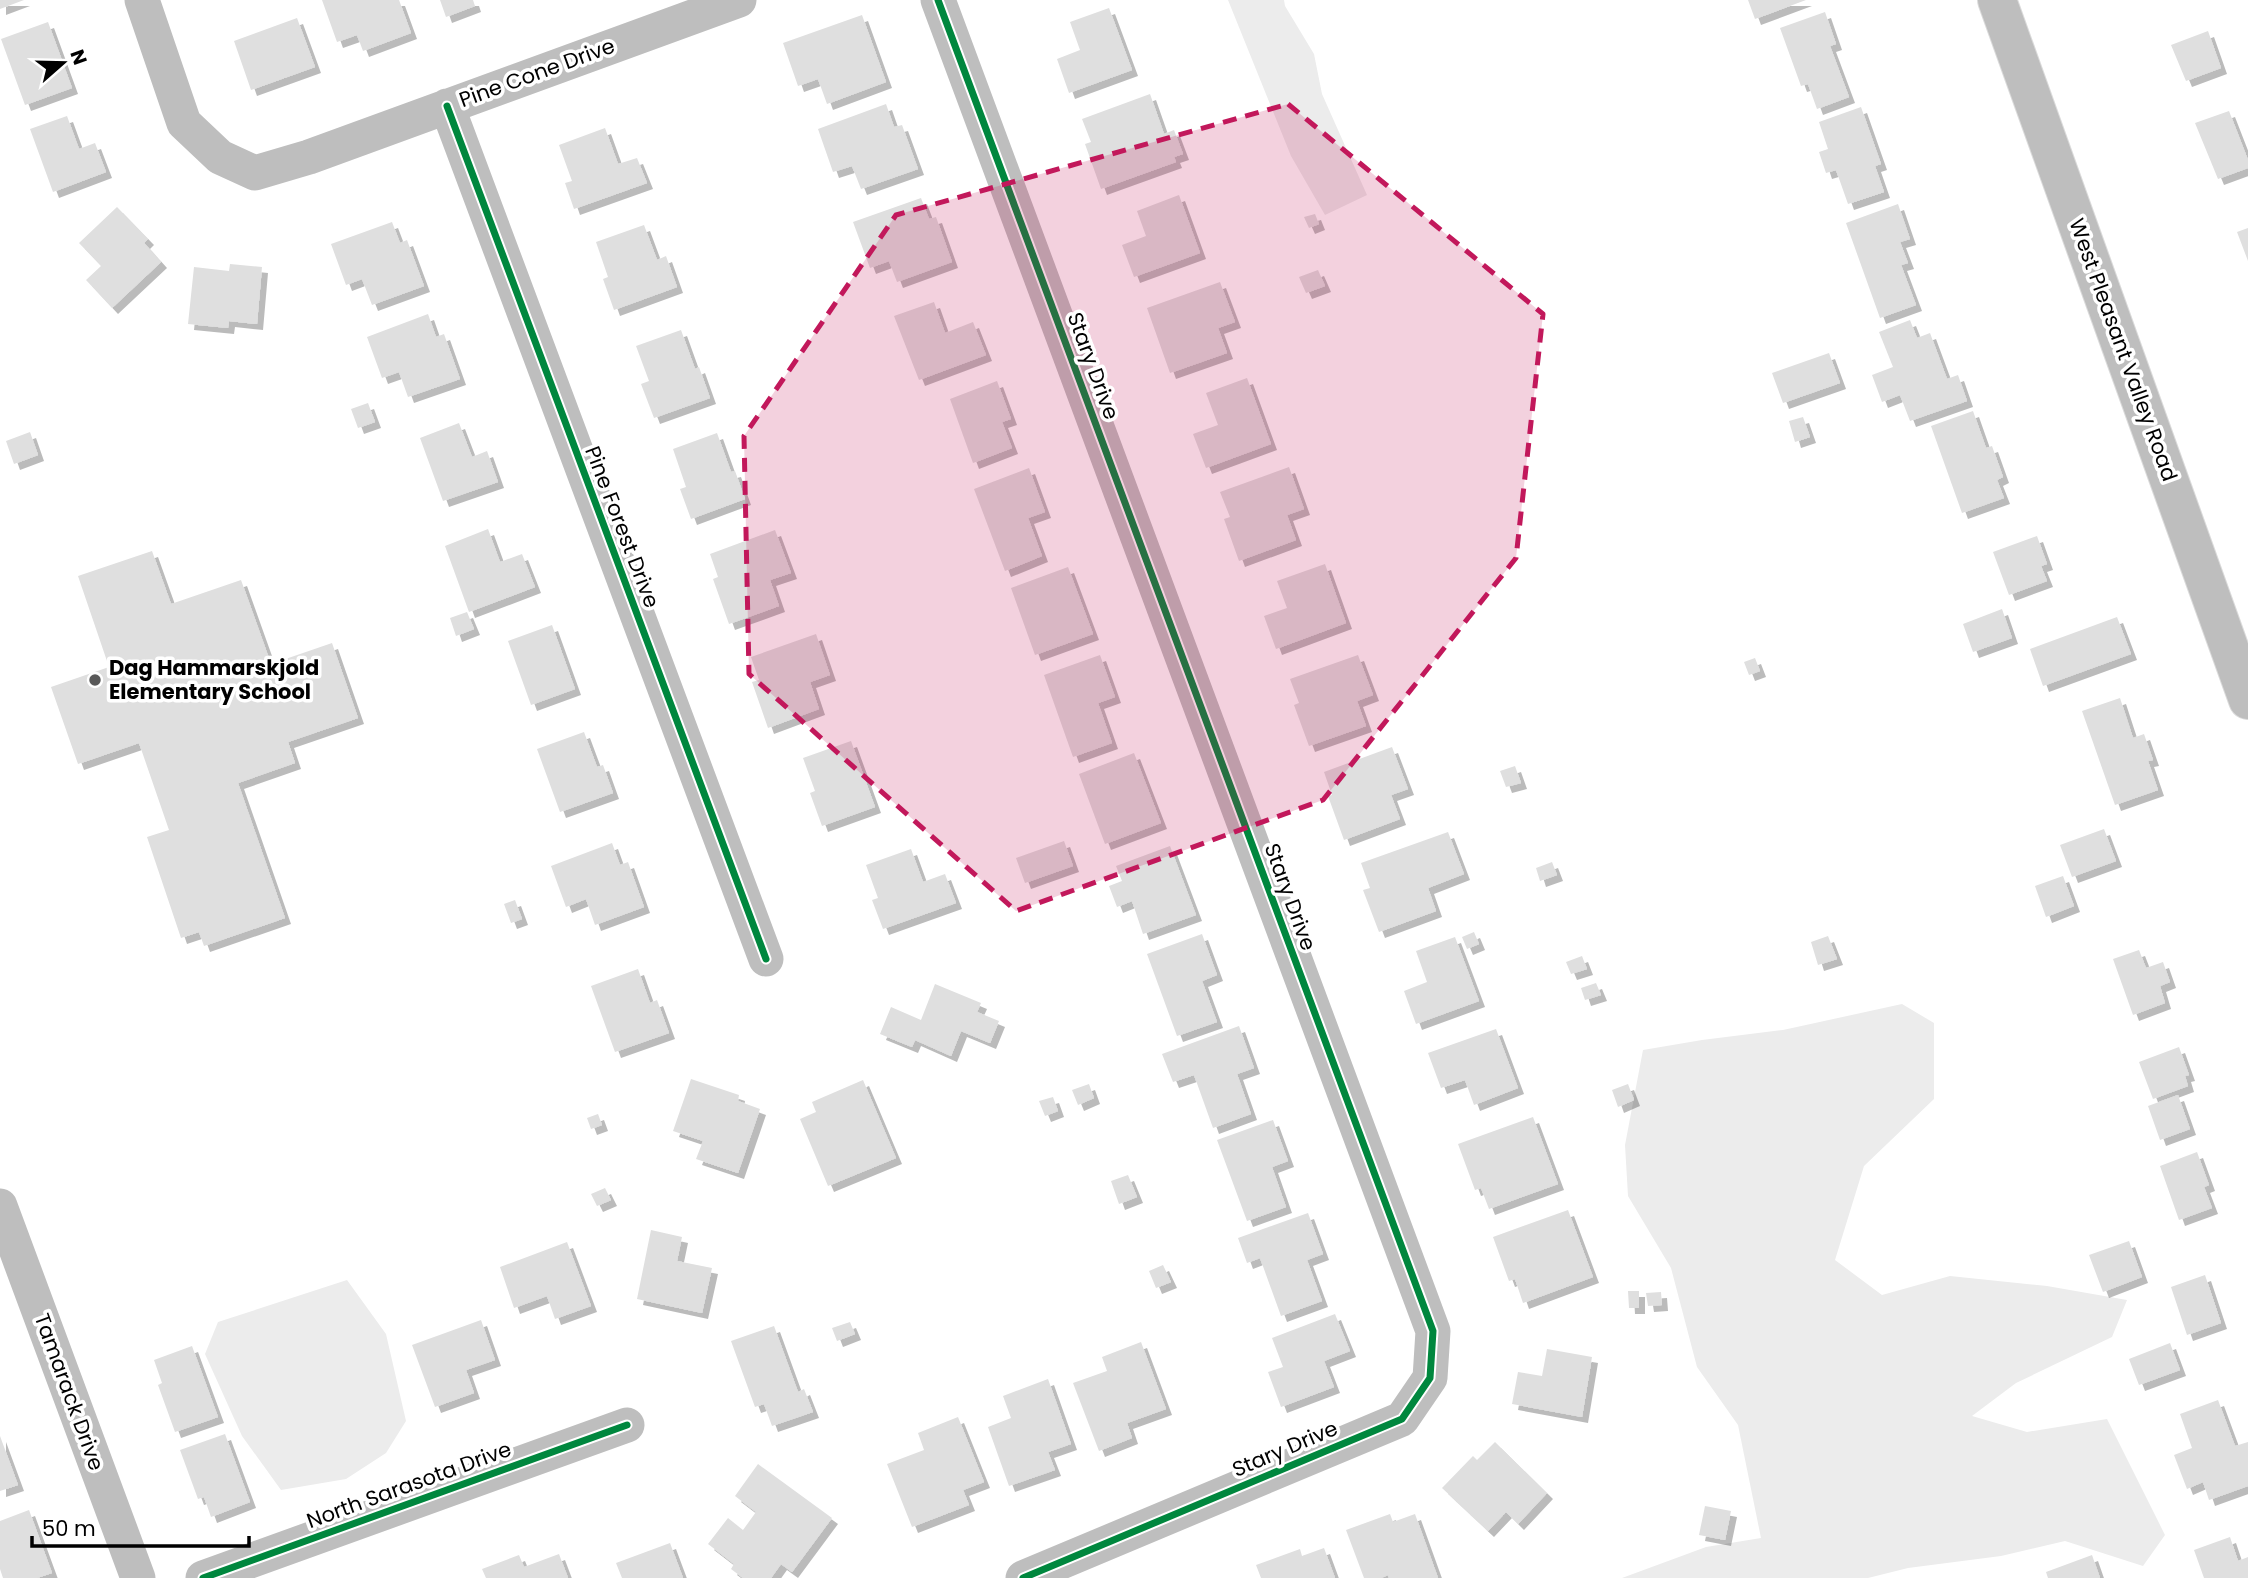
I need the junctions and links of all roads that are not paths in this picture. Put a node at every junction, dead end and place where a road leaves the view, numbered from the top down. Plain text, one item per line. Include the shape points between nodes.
1 (142, 0) edge
2 (739, 0) edge
3 (938, 0) edge
4 (1997, 0) edge
5 (447, 106) junction
6 (2248, 700) edge
7 (766, 959) dead end
8 (0, 1206) edge
9 (627, 1425) dead end
10 (138, 1578) edge
11 (203, 1578) edge
12 (1023, 1578) edge

1 - 5 street, Pine Cone Drive via 184,123 220,157 255,173 309,158
2 - 5 street, Pine Cone Drive
3 - 12 street, Stary Drive via 1433,1331 1430,1378 1402,1419
4 - 6 main road, West Pleasant Valley Road
5 - 7 street, Pine Forest Drive
8 - 10 street, Tamarack Drive
9 - 11 street, North Sarasota Drive

